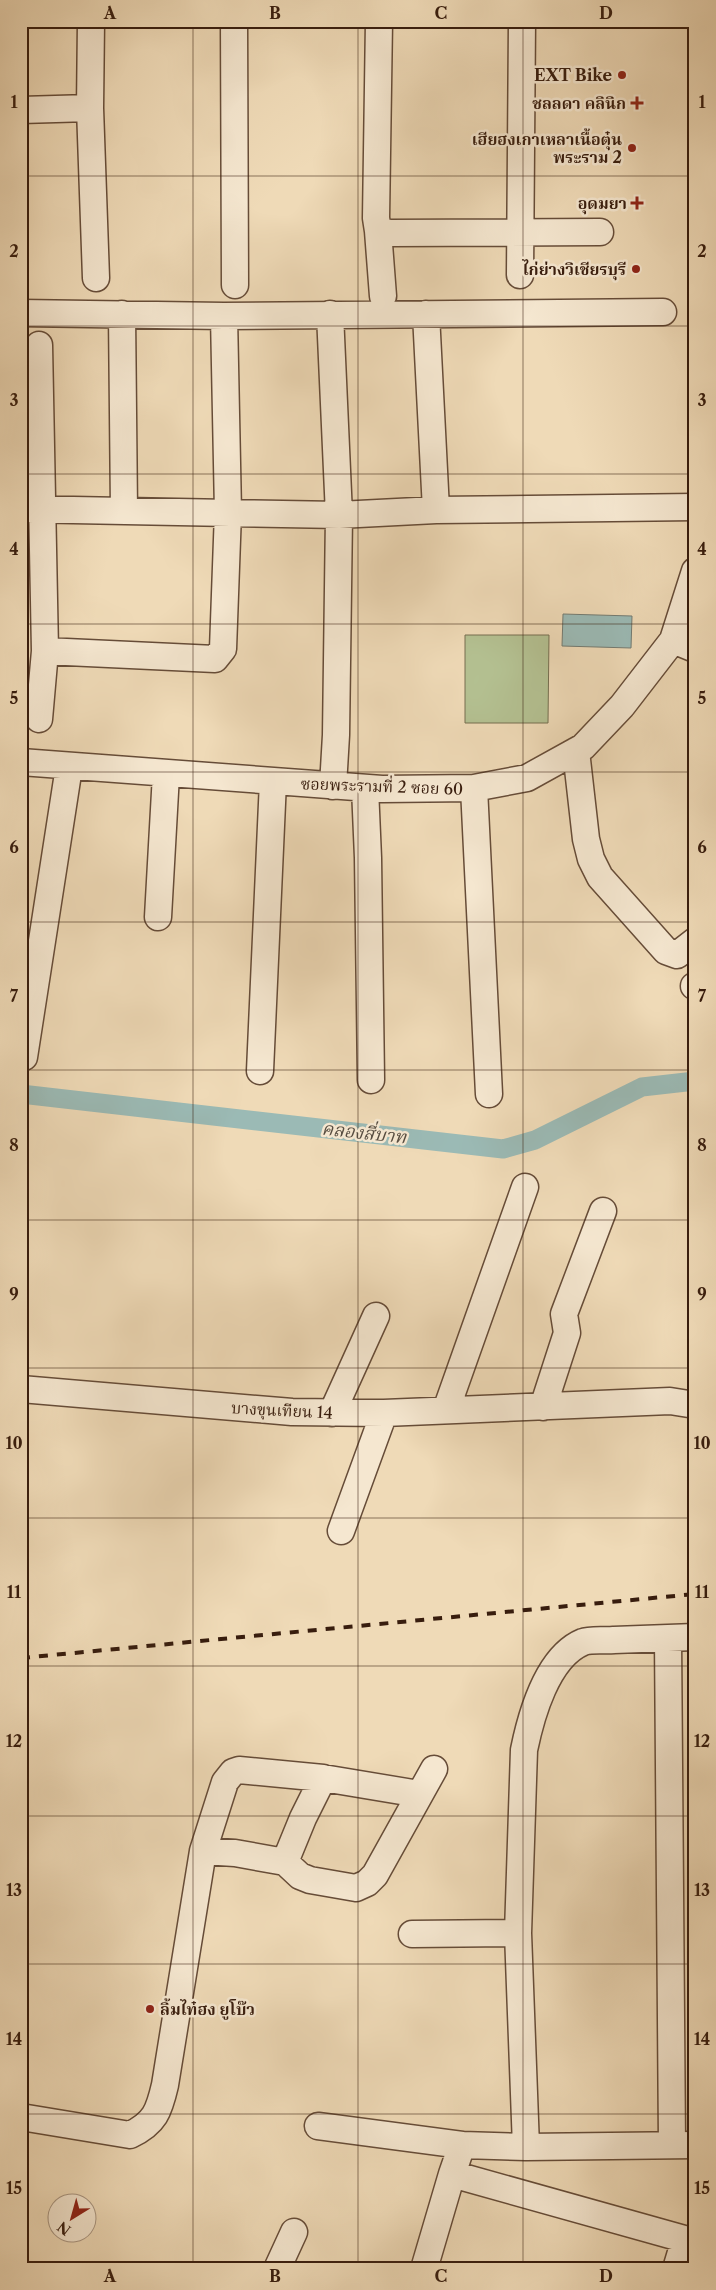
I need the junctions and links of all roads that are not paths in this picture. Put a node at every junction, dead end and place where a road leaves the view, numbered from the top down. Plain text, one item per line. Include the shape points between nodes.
1 (91, 21) edge
2 (234, 21) edge
3 (379, 21) edge
4 (522, 21) edge
5 (90, 108) junction
6 (21, 110) edge
7 (378, 231) junction
8 (600, 232) dead end
9 (520, 233) junction
10 (520, 275) dead end
11 (96, 278) dead end
12 (235, 284) dead end
13 (383, 296) dead end
14 (663, 312) dead end
15 (21, 313) edge
16 (122, 314) junction
17 (330, 314) junction
18 (426, 314) junction
19 (224, 316) junction
20 (39, 345) dead end
21 (695, 507) edge
22 (32, 509) edge
23 (436, 510) junction
24 (124, 511) junction
25 (228, 512) junction
26 (339, 515) junction
27 (695, 571) edge
28 (684, 645) edge
29 (45, 651) junction
30 (39, 719) dead end
31 (576, 751) junction
32 (21, 762) edge
33 (69, 767) junction
34 (166, 774) junction
35 (273, 782) junction
36 (333, 786) junction
37 (365, 788) junction
38 (474, 788) junction
39 (158, 917) dead end
40 (695, 941) edge
41 (24, 1056) dead end
42 (260, 1071) dead end
43 (371, 1080) dead end
44 (489, 1094) dead end
45 (525, 1187) dead end
46 (602, 1211) dead end
47 (376, 1316) dead end
48 (21, 1389) edge
49 (684, 1403) edge
50 (543, 1407) junction
51 (446, 1410) junction
52 (332, 1413) junction
53 (384, 1413) junction
54 (341, 1531) dead end
55 (695, 1637) edge
56 (668, 1638) junction
57 (434, 1769) dead end
58 (323, 1778) junction
59 (419, 1794) junction
60 (203, 1851) junction
61 (285, 1862) junction
62 (518, 1933) junction
63 (412, 1934) dead end
64 (21, 2117) edge
65 (318, 2126) dead end
66 (462, 2145) junction
67 (684, 2145) edge
68 (526, 2147) junction
69 (452, 2174) junction
70 (294, 2232) dead end
71 (690, 2241) edge
72 (277, 2269) edge
73 (424, 2269) edge
74 (676, 2269) edge

1 - 5 street
2 - 12 street
3 - 7 street
4 - 9 street
5 - 6 street
5 - 11 street
7 - 9 street
7 - 13 street
8 - 9 street
9 - 10 street
14 - 18 street
15 - 16 street
16 - 19 street
16 - 24 street
17 - 18 street
17 - 19 street
17 - 26 street
18 - 23 street
19 - 25 street
20 - 22 street
21 - 23 street
22 - 24 street
22 - 29 street
23 - 26 street
24 - 25 street
25 - 26 street
25 - 29 street via 223,649 218,656 211,659
26 - 36 street
27 - 28 street, ซอยพระรามที่ 2 ซอย 60
28 - 31 street, ซอยพระรามที่ 2 ซอย 60
29 - 30 street
31 - 38 street, ซอยพระรามที่ 2 ซอย 60 via 527,778
31 - 40 street via 586,839 591,860 600,877 666,951 677,955
32 - 33 street, ซอยพระรามที่ 2 ซอย 60
33 - 34 street, ซอยพระรามที่ 2 ซอย 60
33 - 41 street
34 - 35 street, ซอยพระรามที่ 2 ซอย 60
34 - 39 street
35 - 36 street, ซอยพระรามที่ 2 ซอย 60
35 - 42 street
36 - 37 street, ซอยพระรามที่ 2 ซอย 60
37 - 38 street, ซอยพระรามที่ 2 ซอย 60
37 - 43 street
38 - 44 street
45 - 51 street
46 - 50 street via 564,1314 567,1333
47 - 52 street
48 - 52 street, บางขุนเทียน 14
49 - 50 street, บางขุนเทียน 14
50 - 51 street, บางขุนเทียน 14
51 - 53 street, บางขุนเทียน 14
52 - 53 street, บางขุนเทียน 14
53 - 54 street
55 - 56 street
56 - 62 street via 584,1642 568,1652 551,1672 537,1702 524,1750
56 - 67 street
57 - 59 street
58 - 59 street
58 - 60 street via 233,1772 225,1782
58 - 61 street
59 - 61 street via 375,1875 367,1883 356,1888 310,1880 300,1876
60 - 61 street
60 - 64 street via 165,2085 153,2119 130,2135
62 - 63 street
62 - 68 street
65 - 66 street
66 - 68 street
66 - 69 street
67 - 68 street
69 - 71 street
69 - 73 street
70 - 72 street
71 - 74 street

